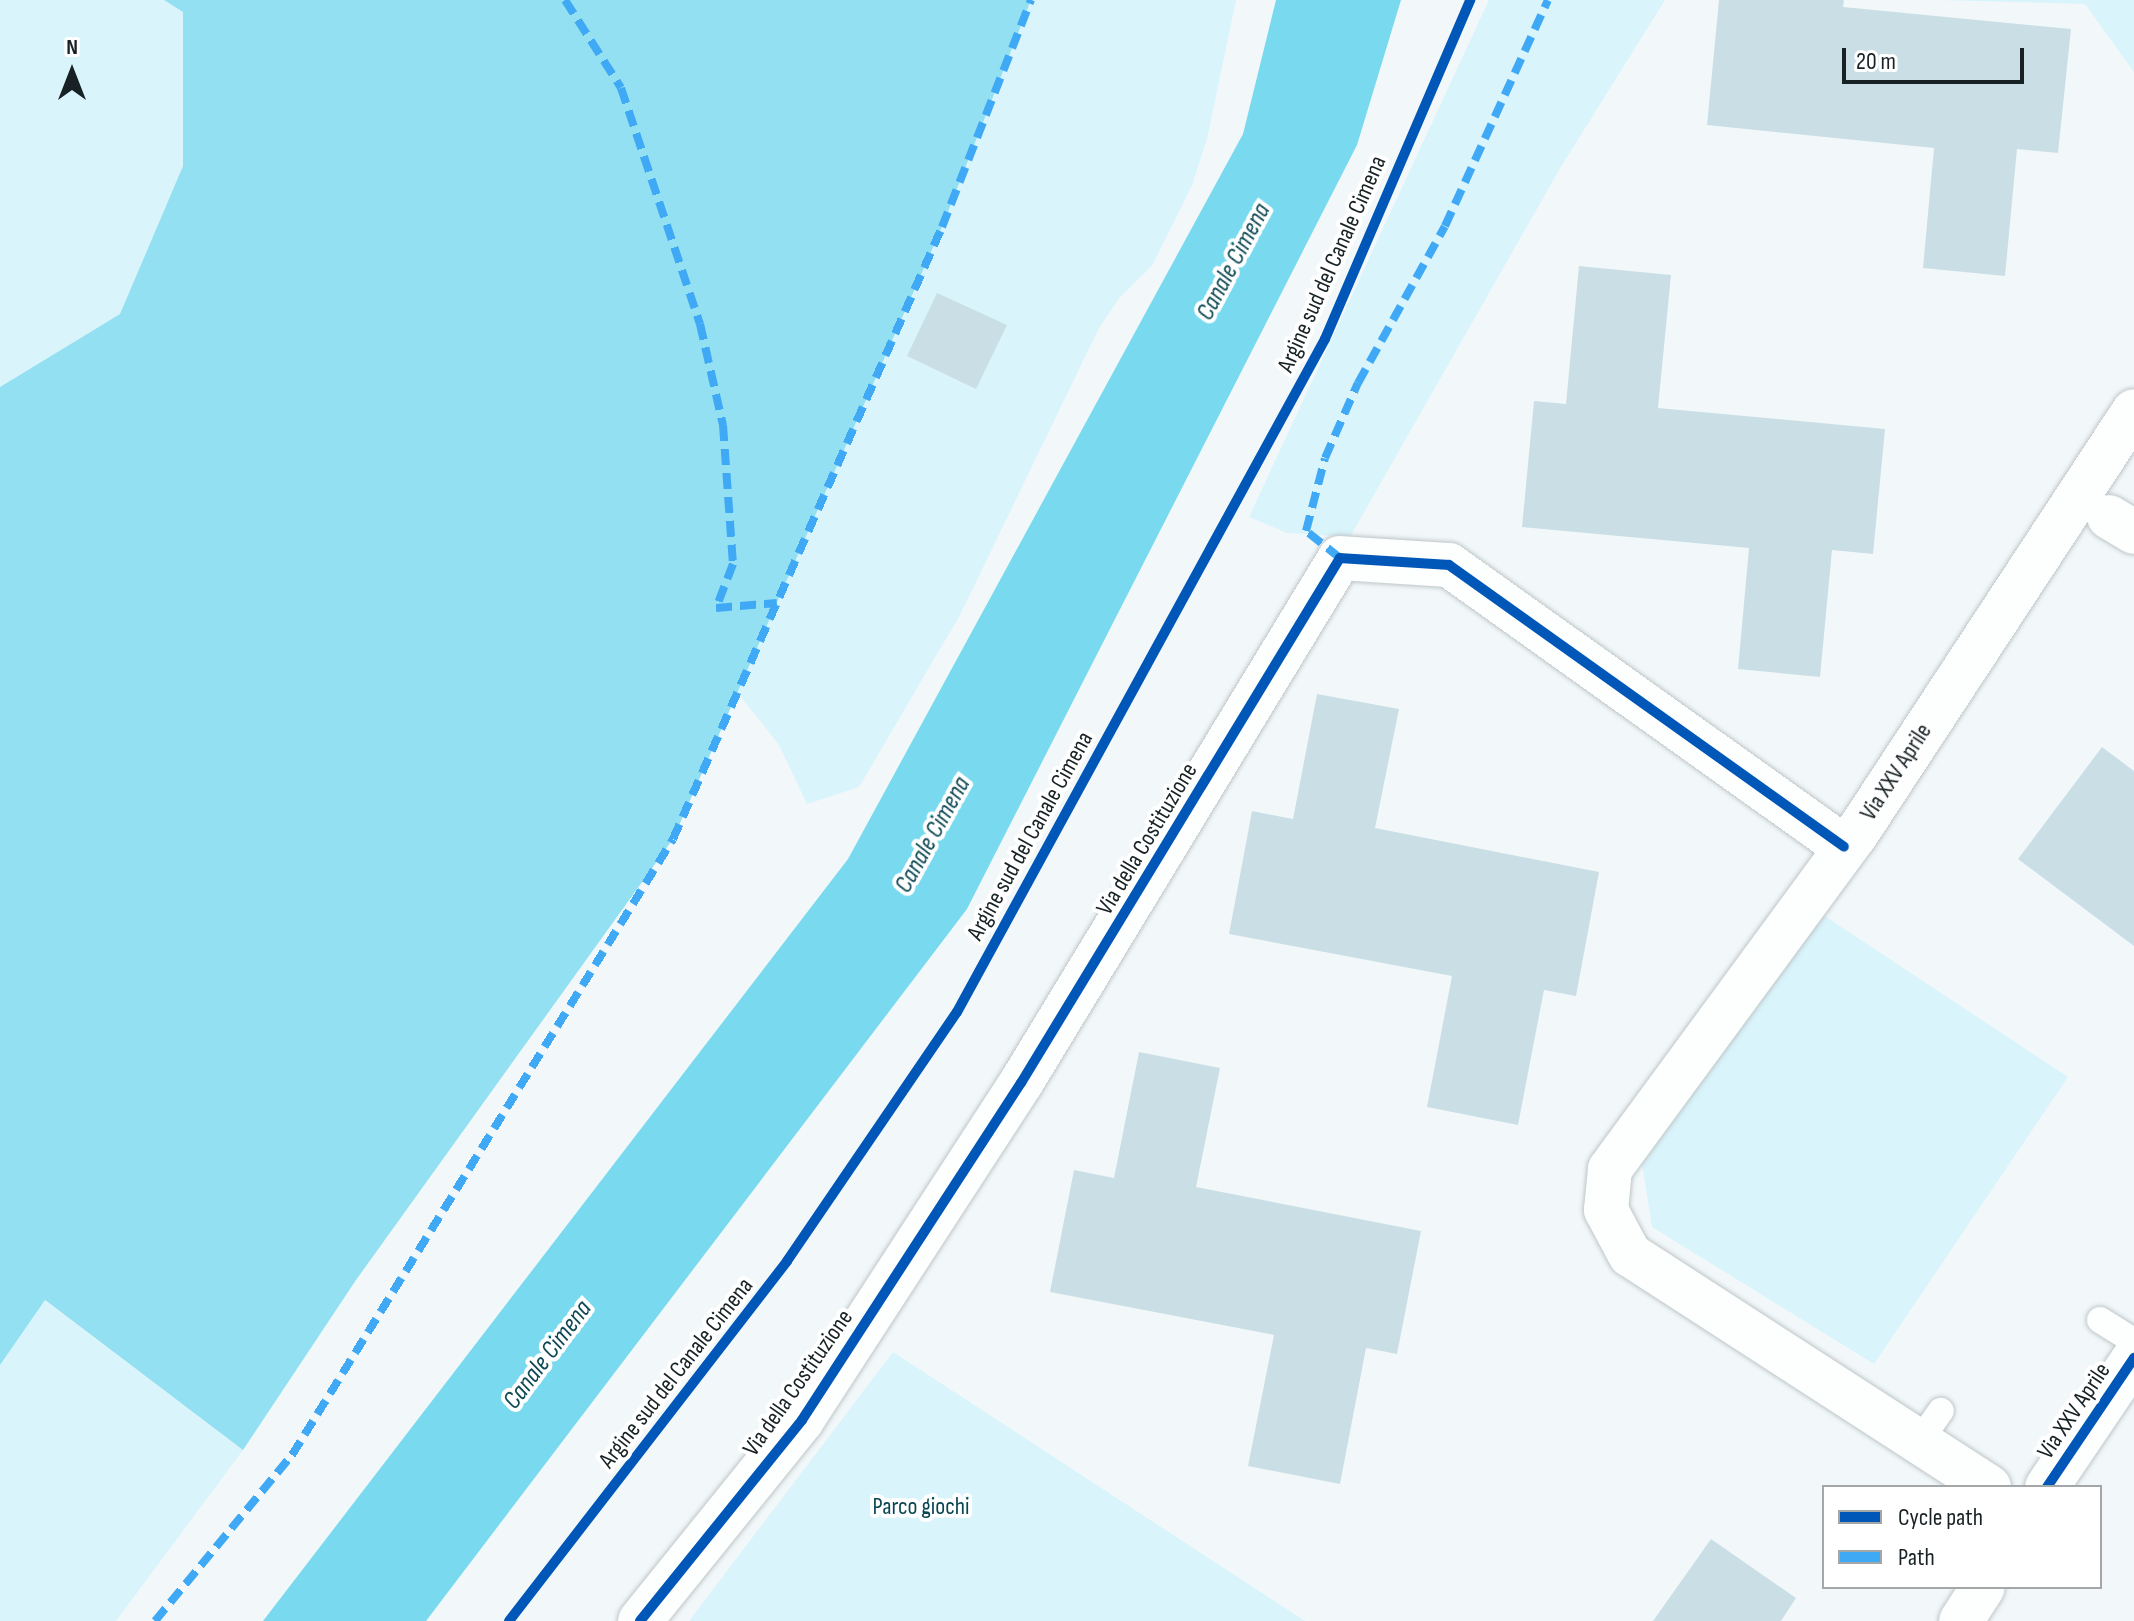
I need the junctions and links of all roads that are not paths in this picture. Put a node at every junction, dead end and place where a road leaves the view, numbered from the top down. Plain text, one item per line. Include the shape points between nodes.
1 (2134, 411) edge
2 (1844, 847) junction
3 (2100, 1320) dead end
4 (2134, 1341) edge
5 (2134, 1358) edge
6 (1987, 1485) edge
7 (2048, 1485) edge
8 (1982, 1589) edge
9 (640, 1621) edge
10 (1961, 1621) edge

1 - 2 street, Via XXV Aprile
2 - 6 street, Via XXV Aprile via 1610,1169 1606,1210 1630,1255 1930,1427
2 - 9 street, Via della Costituzione via 1449,565 1340,558 1021,1083 802,1420
3 - 4 lane
5 - 7 street, Via XXV Aprile
8 - 10 street

